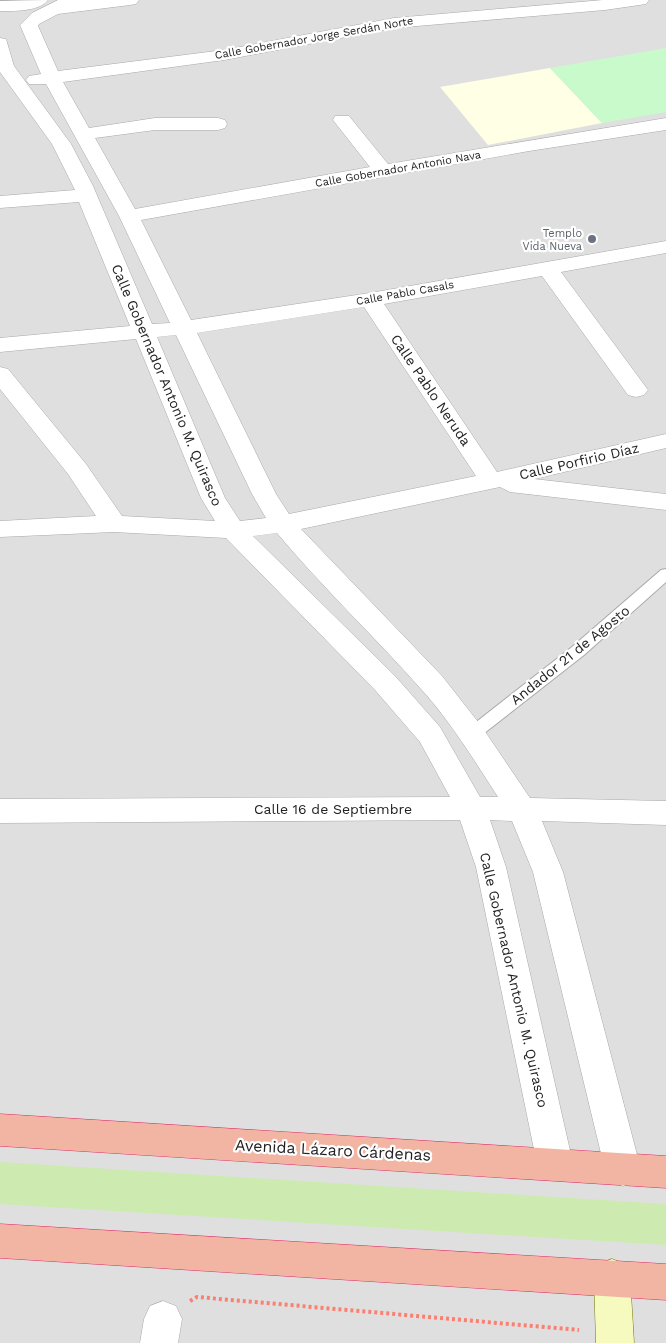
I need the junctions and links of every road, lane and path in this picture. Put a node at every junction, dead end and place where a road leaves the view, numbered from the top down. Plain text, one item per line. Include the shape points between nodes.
1 (38, 0) edge
2 (130, 0) edge
3 (640, 0) edge
4 (64, 4) edge
5 (0, 6) edge
6 (0, 43) edge
7 (8, 72) edge
8 (52, 78) junction
9 (342, 120) dead end
10 (218, 124) dead end
11 (666, 124) edge
12 (86, 134) junction
13 (384, 172) junction
14 (85, 191) junction
15 (0, 193) edge
16 (0, 202) edge
17 (129, 216) junction
18 (666, 247) edge
19 (546, 268) junction
20 (370, 300) junction
21 (183, 328) junction
22 (143, 333) junction
23 (0, 345) edge
24 (0, 374) edge
25 (636, 390) dead end
26 (666, 442) edge
27 (491, 481) junction
28 (666, 502) edge
29 (114, 524) junction
30 (283, 524) junction
31 (0, 529) edge
32 (233, 530) junction
33 (666, 574) edge
34 (472, 734) junction
35 (471, 808) junction
36 (0, 811) edge
37 (523, 811) junction
38 (666, 813) edge
39 (0, 1130) edge
40 (554, 1164) junction
41 (623, 1170) junction
42 (666, 1172) edge
43 (0, 1242) edge
44 (612, 1277) junction
45 (666, 1282) edge
46 (161, 1331) edge
47 (602, 1337) edge

1 - 5 street via 22,6
2 - 4 street
3 - 8 street, Calle Gobernador Jorge Serdán Norte via 394,23 224,55
4 - 8 street via 36,17 29,25
6 - 7 street, Calle Gobernador Antonio M. Quirasco
7 - 8 street, Calle Gobernador Jorge Serdán Norte
7 - 14 street, Calle Gobernador Antonio M. Quirasco via 61,144
8 - 12 street
9 - 13 street
10 - 12 street via 155,124
11 - 13 street, Calle Gobernador Antonio Nava
12 - 17 street
13 - 17 street, Calle Gobernador Antonio Nava
14 - 15 street
14 - 16 street
14 - 22 street, Calle Gobernador Antonio M. Quirasco
17 - 21 street
18 - 19 street, Calle Pablo Casals
19 - 20 street, Calle Pablo Casals
19 - 25 street
20 - 21 street, Calle Pablo Casals
20 - 27 street, Calle Pablo Neruda
21 - 22 street, Calle Pablo Casals
21 - 30 street via 264,494
22 - 23 street, Calle Pablo Casals
22 - 32 street, Calle Gobernador Antonio M. Quirasco via 213,498
24 - 29 street via 77,469
26 - 27 street, Calle Porfirio Díaz
27 - 28 street
27 - 30 street, Calle Porfirio Díaz
29 - 31 street, Calle Porfirio Díaz
29 - 32 street, Calle Porfirio Díaz
30 - 32 street, Calle Porfirio Díaz
30 - 34 street via 432,683
32 - 35 street, Calle Gobernador Antonio M. Quirasco via 385,683 430,735
33 - 34 lane, Andador 21 de Agosto via 578,651
34 - 37 street
35 - 36 street, Calle 16 de Septiembre
35 - 37 street, Calle 16 de Septiembre
35 - 40 street, Calle Gobernador Antonio M. Quirasco via 491,867
37 - 38 street, Calle 16 de Septiembre
37 - 41 street via 548,872
39 - 40 highway, Avenida Lázaro Cárdenas
40 - 41 highway, Avenida Lázaro Cárdenas
41 - 42 highway, Avenida Lázaro Cárdenas
43 - 44 highway
44 - 45 highway
44 - 47 main road
46 - 47 path via 197,1297

